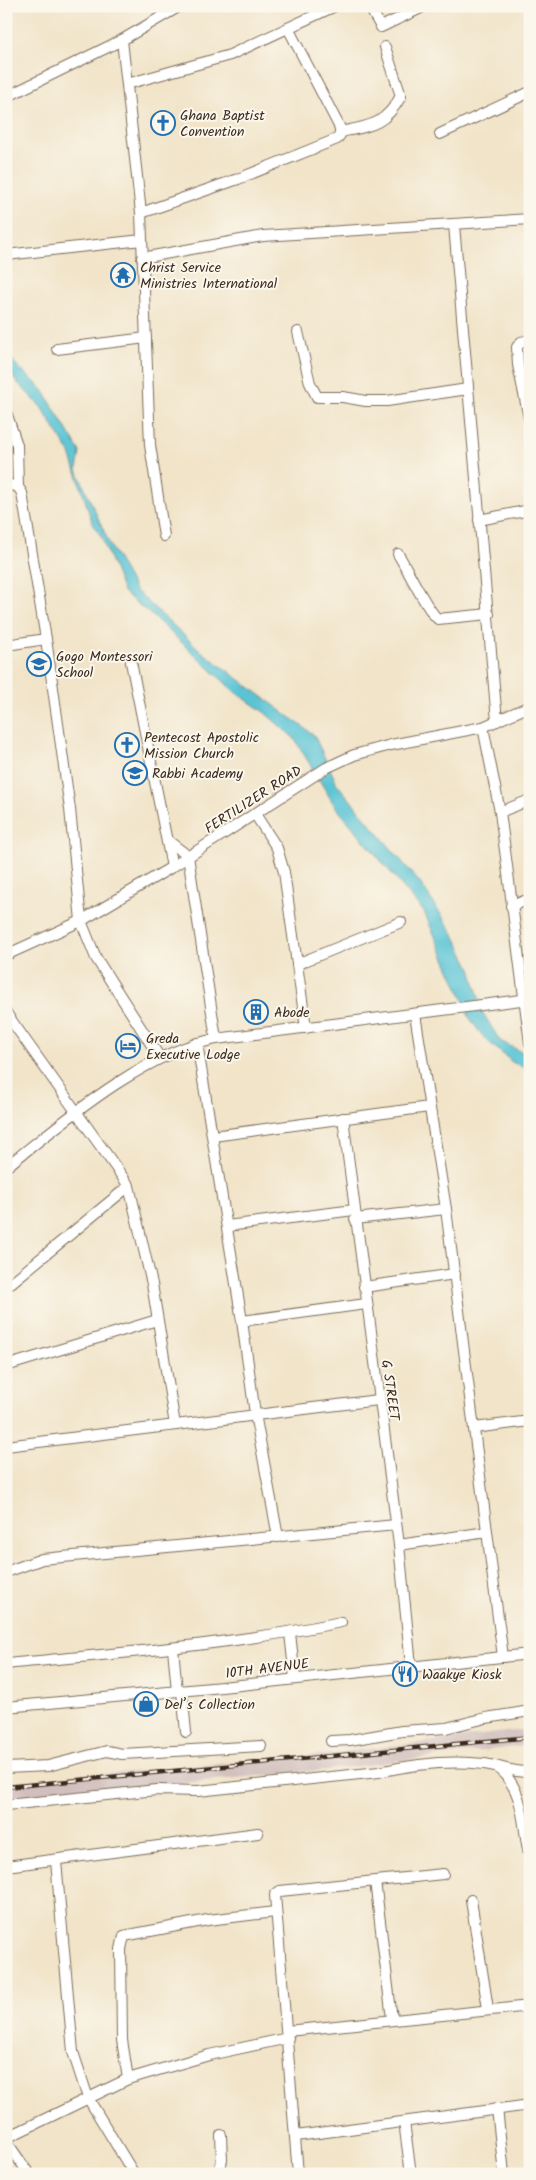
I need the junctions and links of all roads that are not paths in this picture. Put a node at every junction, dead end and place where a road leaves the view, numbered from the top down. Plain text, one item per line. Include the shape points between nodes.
1 (180, 6) edge
2 (335, 6) edge
3 (370, 6) edge
4 (425, 6) edge
5 (288, 28) junction
6 (122, 40) junction
7 (385, 47) dead end
8 (127, 84) junction
9 (530, 92) edge
10 (6, 96) edge
11 (340, 132) junction
12 (440, 134) dead end
13 (141, 213) junction
14 (530, 219) edge
15 (454, 225) junction
16 (142, 240) junction
17 (6, 255) edge
18 (142, 258) junction
19 (298, 332) dead end
20 (146, 338) junction
21 (530, 340) edge
22 (57, 349) dead end
23 (468, 389) junction
24 (6, 412) edge
25 (530, 422) edge
26 (6, 484) edge
27 (18, 487) junction
28 (530, 510) edge
29 (479, 520) junction
30 (164, 536) dead end
31 (398, 554) dead end
32 (489, 614) junction
33 (46, 639) junction
34 (6, 645) edge
35 (131, 662) dead end
36 (530, 706) edge
37 (497, 721) junction
38 (483, 727) junction
39 (530, 800) edge
40 (500, 812) junction
41 (255, 814) junction
42 (167, 840) junction
43 (188, 856) junction
44 (172, 866) junction
45 (530, 899) edge
46 (511, 906) junction
47 (81, 921) junction
48 (401, 922) dead end
49 (6, 955) edge
50 (298, 964) junction
51 (526, 999) edge
52 (415, 1014) junction
53 (7, 1017) edge
54 (306, 1028) junction
55 (216, 1039) junction
56 (197, 1043) junction
57 (530, 1043) edge
58 (160, 1058) junction
59 (429, 1107) junction
60 (75, 1112) junction
61 (343, 1118) junction
62 (213, 1136) junction
63 (6, 1167) edge
64 (129, 1186) junction
65 (446, 1209) junction
66 (355, 1214) junction
67 (227, 1226) junction
68 (455, 1274) junction
69 (6, 1287) edge
70 (364, 1287) junction
71 (366, 1304) junction
72 (157, 1320) junction
73 (242, 1321) junction
74 (6, 1366) edge
75 (378, 1400) junction
76 (254, 1414) junction
77 (530, 1421) edge
78 (174, 1425) junction
79 (474, 1428) junction
80 (6, 1446) edge
81 (396, 1525) junction
82 (487, 1532) junction
83 (278, 1537) junction
84 (399, 1546) junction
85 (6, 1572) edge
86 (341, 1622) dead end
87 (290, 1633) junction
88 (173, 1648) junction
89 (530, 1654) edge
90 (503, 1657) junction
91 (6, 1664) edge
92 (411, 1666) junction
93 (295, 1679) junction
94 (179, 1691) junction
95 (6, 1706) edge
96 (530, 1711) edge
97 (186, 1732) dead end
98 (331, 1741) dead end
99 (261, 1746) dead end
100 (496, 1767) junction
101 (6, 1768) edge
102 (530, 1772) edge
103 (6, 1805) edge
104 (258, 1832) dead end
105 (530, 1859) edge
106 (56, 1861) junction
107 (6, 1866) edge
108 (443, 1874) dead end
109 (375, 1881) junction
110 (471, 1900) dead end
111 (275, 1912) junction
112 (530, 2006) edge
113 (488, 2009) junction
114 (392, 2019) junction
115 (288, 2035) junction
116 (128, 2079) junction
117 (88, 2098) junction
118 (530, 2105) edge
119 (497, 2108) junction
120 (404, 2122) junction
121 (221, 2135) dead end
122 (296, 2136) junction
123 (6, 2138) edge
124 (6, 2142) edge
125 (29, 2174) edge
126 (134, 2174) edge
127 (219, 2174) edge
128 (298, 2174) edge
129 (411, 2174) edge
130 (504, 2174) edge

1 - 6 street
2 - 5 street
3 - 4 street via 381,27
5 - 8 street via 208,63
5 - 11 street
6 - 8 street
6 - 10 street
7 - 11 street via 401,96 383,120
8 - 13 street
9 - 12 street
11 - 13 street via 337,139 328,143
13 - 16 street
14 - 15 street
15 - 18 street via 262,236
15 - 23 street
16 - 17 street
16 - 18 street
18 - 20 street
19 - 23 street via 310,383 317,397 387,401
20 - 22 street
20 - 30 street via 150,445
21 - 25 street via 521,342 517,347
23 - 29 street
24 - 27 street via 17,445
26 - 27 street
27 - 33 street via 22,493
28 - 29 street
29 - 32 street
31 - 32 street via 427,608 438,619
32 - 37 street
33 - 34 street
33 - 47 street via 70,809
35 - 42 street
36 - 37 street, FERTILIZER ROAD
37 - 38 street, FERTILIZER ROAD
38 - 40 street
38 - 41 street, FERTILIZER ROAD via 391,745 354,756 326,768
39 - 40 street
40 - 46 street
41 - 43 street, FERTILIZER ROAD
41 - 50 street via 277,848 284,872
42 - 43 street
42 - 44 street
43 - 44 street, FERTILIZER ROAD
43 - 55 street
44 - 47 street, FERTILIZER ROAD
45 - 46 street
46 - 51 street
47 - 49 street, FERTILIZER ROAD
47 - 58 street via 96,958
48 - 50 street
50 - 54 street
51 - 52 street
51 - 57 street
52 - 54 street
52 - 59 street
53 - 60 street
54 - 55 street
55 - 56 street
56 - 58 street
56 - 62 street
58 - 60 street
59 - 61 street
59 - 65 street
60 - 63 street
60 - 64 street
61 - 62 street
61 - 66 street, G STREET
62 - 67 street
64 - 69 street
64 - 72 street
65 - 66 street
65 - 68 street
66 - 67 street
66 - 70 street, G STREET
67 - 73 street
68 - 70 street
68 - 79 street
70 - 71 street, G STREET
71 - 73 street
71 - 75 street, G STREET
72 - 74 street
72 - 78 street
73 - 76 street
75 - 76 street
75 - 81 street, G STREET
76 - 78 street
76 - 83 street
77 - 79 street
78 - 80 street
79 - 82 street
81 - 83 street
81 - 84 street, G STREET
82 - 84 street
82 - 90 street
83 - 85 street via 42,1559
84 - 92 street, G STREET
86 - 87 street
87 - 88 street
87 - 93 street
88 - 91 street
88 - 94 street
89 - 90 street, 10TH AVENUE
90 - 92 street, 10TH AVENUE
92 - 93 street, 10TH AVENUE
93 - 94 street, 10TH AVENUE
94 - 95 street, 10TH AVENUE
94 - 97 street
96 - 98 street via 446,1728
99 - 101 street via 122,1754 107,1751 48,1766
100 - 102 street
100 - 103 street via 431,1763 379,1772 198,1792 157,1790
100 - 105 street via 508,1777 515,1790 524,1818
104 - 106 street
106 - 107 street
106 - 117 street via 73,2052
108 - 109 street
109 - 111 street via 280,1891 274,1900
109 - 114 street
110 - 113 street
111 - 115 street
111 - 116 street via 208,1920 124,1936 120,1949 122,2040
112 - 113 street
113 - 114 street
114 - 115 street
115 - 116 street
115 - 122 street
116 - 117 street
117 - 123 street
117 - 126 street
118 - 119 street
119 - 120 street
119 - 130 street
120 - 122 street
120 - 129 street
121 - 127 street
122 - 128 street
124 - 125 street

